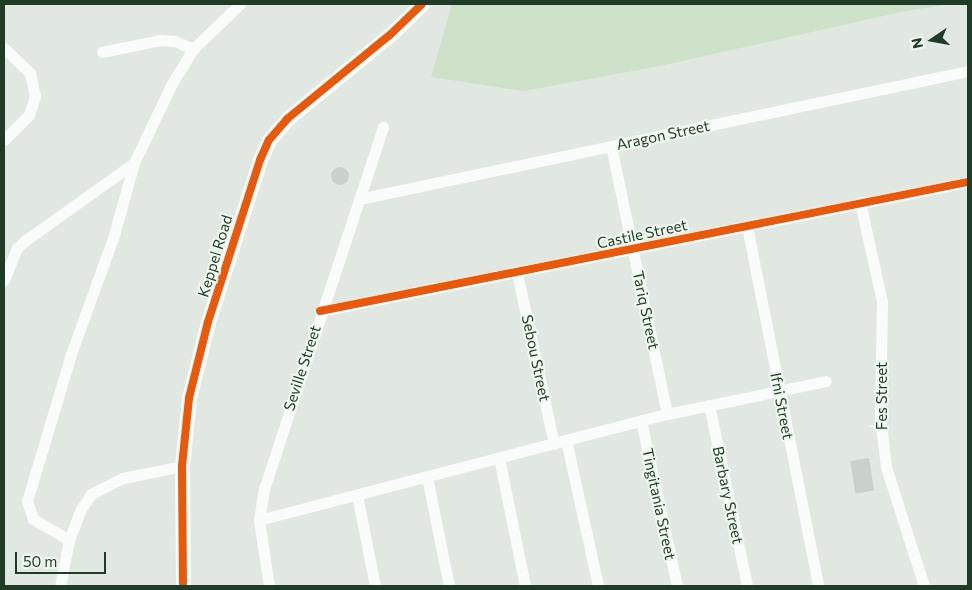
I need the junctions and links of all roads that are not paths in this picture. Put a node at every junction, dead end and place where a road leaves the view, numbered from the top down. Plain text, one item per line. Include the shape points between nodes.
1 (240, 4) edge
2 (422, 4) edge
3 (4, 48) edge
4 (193, 49) junction
5 (102, 52) dead end
6 (968, 72) edge
7 (383, 127) dead end
8 (4, 140) edge
9 (611, 146) junction
10 (134, 163) junction
11 (968, 185) edge
12 (359, 199) junction
13 (860, 202) junction
14 (747, 226) junction
15 (634, 249) junction
16 (517, 273) junction
17 (4, 280) edge
18 (320, 311) junction
19 (826, 381) dead end
20 (778, 390) junction
21 (709, 405) junction
22 (667, 414) junction
23 (641, 421) junction
24 (566, 440) junction
25 (554, 444) junction
26 (499, 458) junction
27 (182, 466) junction
28 (426, 477) junction
29 (357, 495) junction
30 (259, 520) junction
31 (69, 540) junction
32 (60, 586) edge
33 (183, 586) edge
34 (269, 586) edge
35 (375, 586) edge
36 (449, 586) edge
37 (525, 586) edge
38 (598, 586) edge
39 (677, 586) edge
40 (747, 586) edge
41 (818, 586) edge
42 (924, 586) edge

1 - 4 street
2 - 27 street, Keppel Road via 391,34 287,119 264,149 197,364 186,417
3 - 8 street via 30,73 35,96 29,115
4 - 5 street via 175,41 160,40
4 - 10 street via 171,85
6 - 9 street, Aragon Street
7 - 12 street, Seville Street
9 - 12 street, Aragon Street
9 - 15 street, Tariq Street
10 - 17 street via 26,240 14,254
10 - 31 street via 117,227 71,354 27,495 27,508 33,519
11 - 13 street, Castile Street
12 - 18 street, Seville Street
13 - 14 street, Castile Street
13 - 42 street, Fes Street via 882,302 880,416 885,459 891,489
14 - 15 street, Castile Street
14 - 20 street, Ifni Street
15 - 16 street, Castile Street
15 - 22 street, Tariq Street
16 - 18 street, Castile Street
16 - 25 street, Sebou Street
18 - 30 street, Seville Street via 264,489
19 - 20 street
20 - 21 street
20 - 41 street, Ifni Street
21 - 22 street
21 - 40 street, Barbary Street
22 - 23 street
23 - 24 street
23 - 39 street, Tingitania Street
24 - 25 street
24 - 38 street
25 - 26 street
26 - 28 street
26 - 37 street
27 - 31 street via 123,478 99,489 81,509
27 - 33 street, Keppel Road
28 - 29 street
28 - 36 street
29 - 30 street
29 - 35 street
30 - 34 street, Seville Street
31 - 32 street

